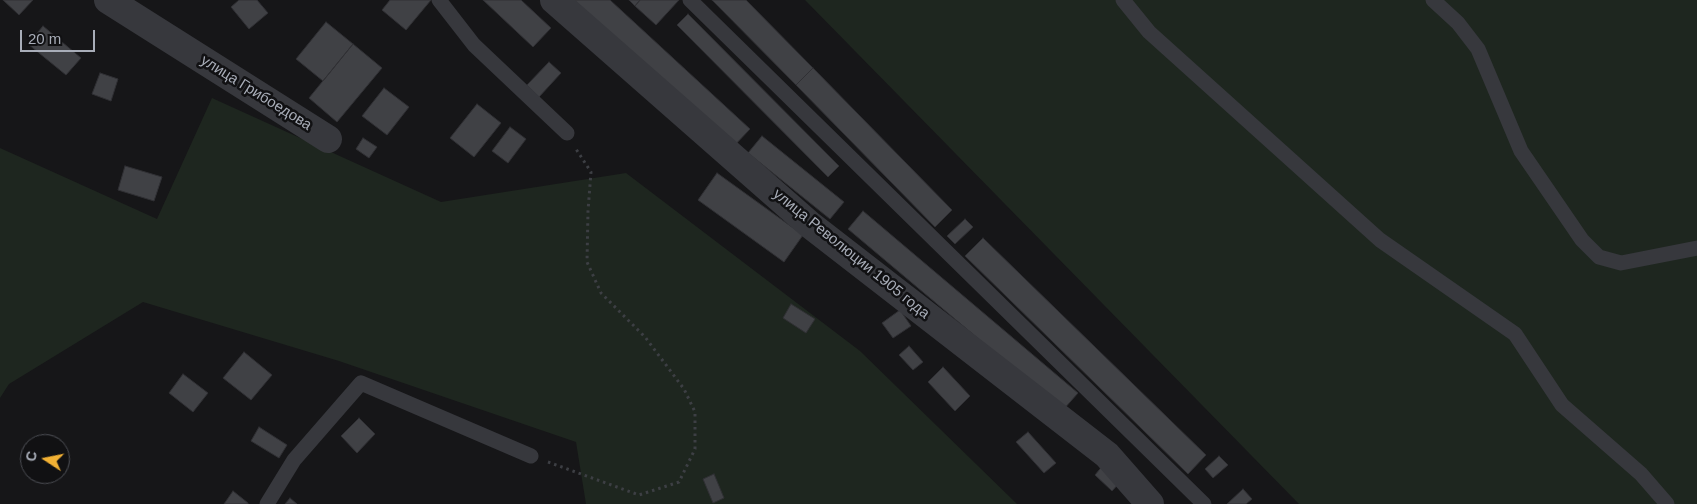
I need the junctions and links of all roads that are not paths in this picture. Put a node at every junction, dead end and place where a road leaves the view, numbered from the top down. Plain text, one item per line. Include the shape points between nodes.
1 (108, 0) edge
2 (439, 0) edge
3 (554, 0) edge
4 (690, 0) edge
5 (1123, 0) edge
6 (1433, 0) edge
7 (567, 133) road end
8 (328, 139) dead end
9 (1697, 248) edge
10 (531, 456) road end
11 (267, 504) edge
12 (1150, 504) edge
13 (1204, 504) edge
14 (1667, 504) edge

1 - 8 street, улица Грибоедова
2 - 7 lane via 474,45
3 - 12 street, улица Революции 1905 года via 810,224 1107,455
4 - 13 lane
5 - 14 lane via 1149,32 1380,240 1515,334 1562,405 1640,474
6 - 9 lane via 1458,23 1478,49 1521,151 1582,240 1599,257 1621,263
10 - 11 lane via 361,383 294,460

